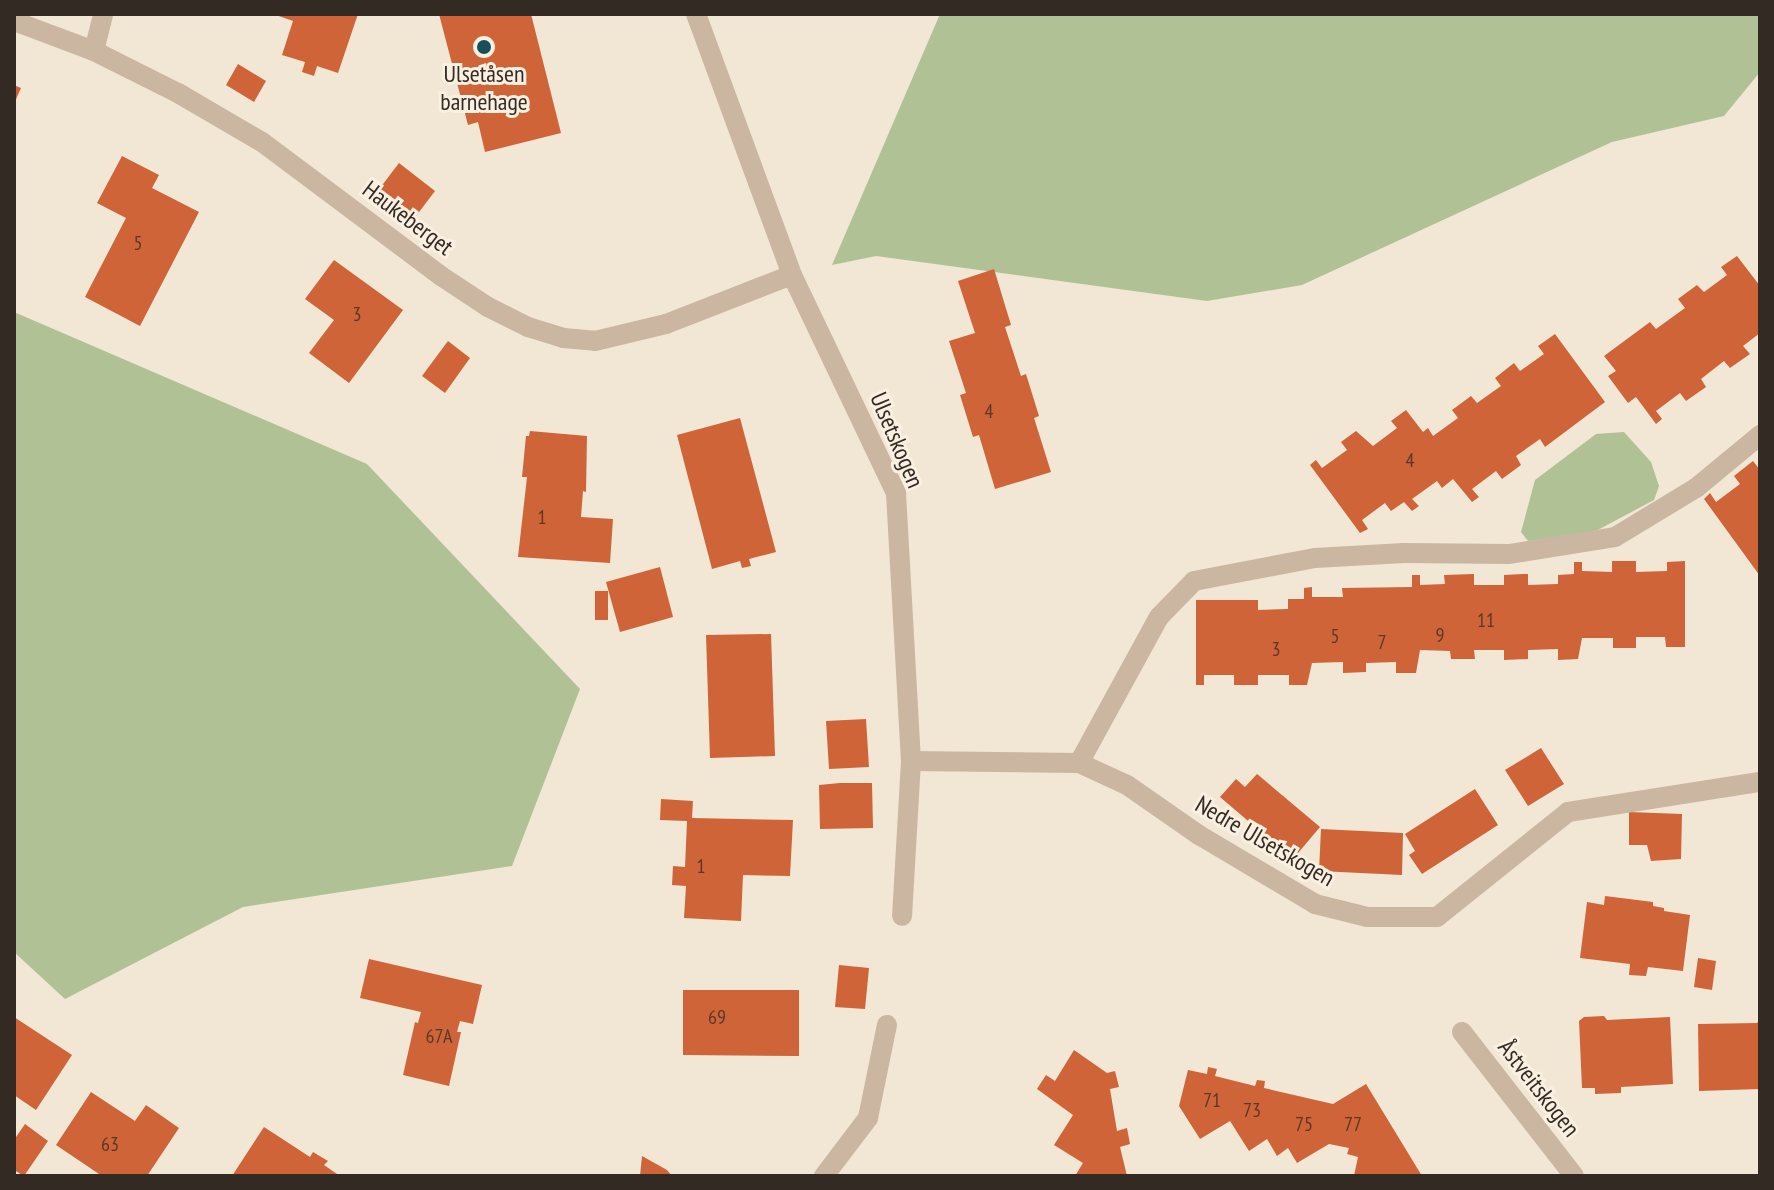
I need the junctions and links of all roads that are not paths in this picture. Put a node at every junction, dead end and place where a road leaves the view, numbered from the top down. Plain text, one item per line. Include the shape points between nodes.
1 (103, 14) edge
2 (696, 14) edge
3 (14, 21) edge
4 (94, 51) junction
5 (792, 275) junction
6 (1760, 435) edge
7 (911, 761) junction
8 (1079, 763) junction
9 (1760, 782) edge
10 (902, 916) dead end
11 (887, 1025) dead end
12 (1462, 1032) dead end
13 (824, 1176) edge
14 (1574, 1176) edge

1 - 4 street
2 - 5 street, Ulsetskogen
3 - 4 street, Haukeberget
4 - 5 street, Haukeberget via 262,142 488,307 528,327 595,341 666,324
5 - 7 street, Ulsetskogen via 896,493
6 - 8 street via 1696,488 1615,537 1509,554 1315,558 1194,581 1159,617
7 - 8 street, Nedre Ulsetskogen
7 - 10 street, Ulsetskogen
8 - 9 street, Nedre Ulsetskogen via 1127,785 1315,904 1367,917 1437,917 1568,812
11 - 13 street via 868,1118
12 - 14 street, Åstveitskogen

